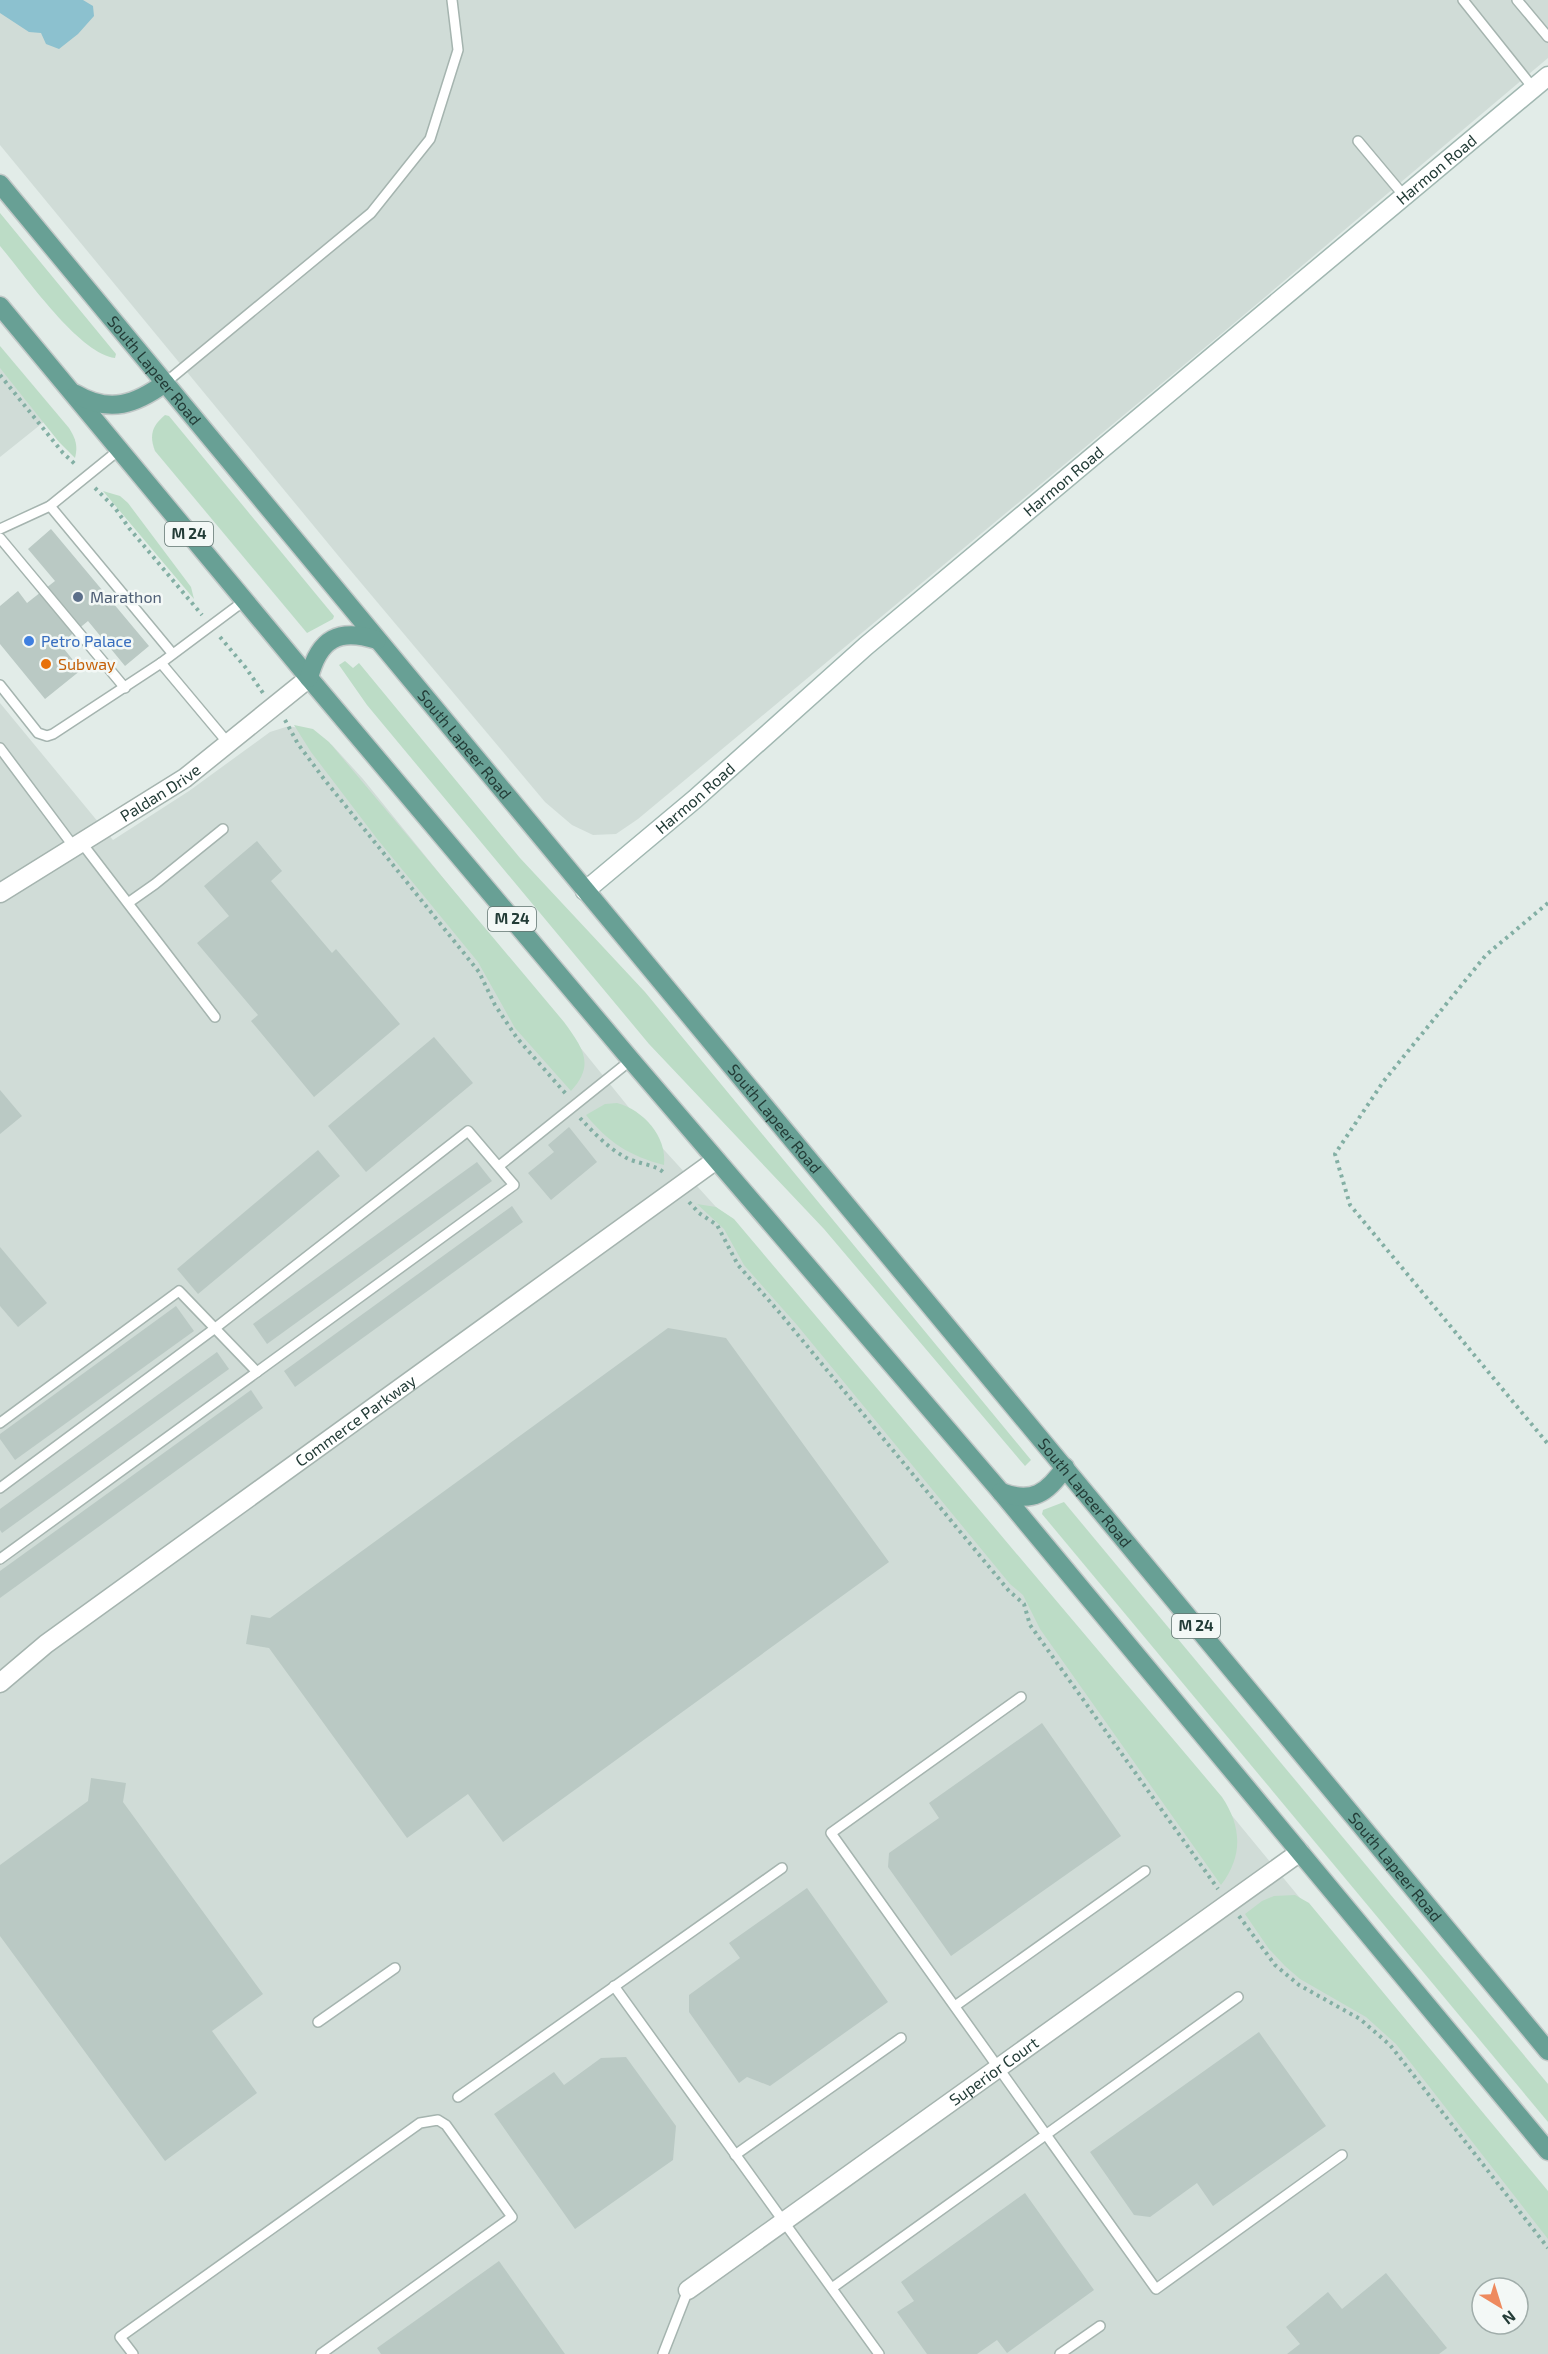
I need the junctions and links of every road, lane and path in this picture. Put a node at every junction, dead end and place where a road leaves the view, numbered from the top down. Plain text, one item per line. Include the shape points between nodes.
1 (452, 0) edge
2 (1463, 0) edge
3 (1517, 0) edge
4 (1548, 38) edge
5 (1548, 76) edge
6 (1534, 88) junction
7 (1358, 141) dead end
8 (0, 184) edge
9 (1405, 197) junction
10 (0, 306) edge
11 (0, 375) edge
12 (165, 383) junction
13 (70, 390) junction
14 (119, 450) junction
15 (74, 463) dead end
16 (98, 491) dead end
17 (50, 506) junction
18 (0, 529) edge
19 (0, 538) edge
20 (244, 601) junction
21 (194, 606) dead end
22 (377, 640) junction
23 (228, 646) dead end
24 (172, 653) junction
25 (161, 663) junction
26 (309, 678) junction
27 (0, 685) edge
28 (257, 685) dead end
29 (125, 688) junction
30 (289, 726) dead end
31 (228, 743) junction
32 (0, 748) edge
33 (223, 829) dead end
34 (77, 844) junction
35 (585, 891) junction
36 (0, 893) edge
37 (128, 903) junction
38 (1548, 903) edge
39 (215, 1017) dead end
40 (631, 1060) junction
41 (568, 1095) dead end
42 (580, 1118) dead end
43 (716, 1160) junction
44 (499, 1166) junction
45 (662, 1170) dead end
46 (692, 1205) dead end
47 (214, 1329) junction
48 (257, 1372) junction
49 (0, 1423) edge
50 (1548, 1444) edge
51 (1065, 1467) junction
52 (2, 1483) edge
53 (1001, 1492) junction
54 (0, 1559) edge
55 (0, 1683) edge
56 (1021, 1697) dead end
57 (1300, 1852) junction
58 (782, 1868) dead end
59 (1145, 1871) dead end
60 (1218, 1888) dead end
61 (1240, 1918) dead end
62 (395, 1968) dead end
63 (615, 1986) junction
64 (1238, 1997) dead end
65 (955, 2006) junction
66 (318, 2022) dead end
67 (901, 2038) dead end
68 (1548, 2051) edge
69 (999, 2068) junction
70 (458, 2097) dead end
71 (1047, 2134) junction
72 (1548, 2151) edge
73 (735, 2155) junction
74 (1342, 2155) dead end
75 (784, 2222) junction
76 (1548, 2248) edge
77 (832, 2288) junction
78 (688, 2290) joint
79 (1100, 2326) dead end
80 (133, 2354) edge
81 (321, 2354) edge
82 (663, 2354) edge
83 (879, 2354) edge
84 (1060, 2354) edge

1 - 12 lane via 458,50 430,139 371,213
2 - 6 lane
3 - 4 lane
5 - 6 street, Harmon Road
6 - 9 street, Harmon Road
7 - 9 lane
8 - 12 main road, South Lapeer Road / M 24
9 - 35 street, Harmon Road via 866,646
10 - 13 main road, M 24
11 - 15 path
12 - 13 main road via 126,404 89,401
12 - 22 main road, South Lapeer Road / M 24
13 - 14 main road, M 24
14 - 17 lane
14 - 20 main road, M 24
16 - 21 path
17 - 18 lane
17 - 24 lane
19 - 29 lane
20 - 24 lane
20 - 26 main road, M 24
22 - 26 main road via 345,634 330,640 312,662
22 - 35 main road, South Lapeer Road / M 24
23 - 28 path
24 - 25 lane
25 - 29 lane
25 - 31 lane
26 - 31 street, Paldan Drive
26 - 40 main road, M 24
27 - 29 lane via 38,733 47,736
30 - 41 path via 324,779 474,965 517,1038
31 - 34 street, Paldan Drive via 185,778
32 - 34 lane
33 - 37 lane
34 - 36 street, Paldan Drive
34 - 37 lane
35 - 51 main road, South Lapeer Road / M 24
37 - 39 lane
38 - 50 path via 1486,955 1383,1082 1335,1154 1350,1205
40 - 43 main road, M 24
40 - 44 lane
42 - 45 path via 622,1156
43 - 53 main road, M 24
43 - 55 street, Commerce Parkway via 46,1644
44 - 47 lane via 468,1131
44 - 48 lane via 514,1185
46 - 60 path via 717,1225 747,1276 1009,1591 1021,1600 1030,1625
47 - 48 lane
47 - 49 lane via 179,1291
47 - 52 lane
48 - 54 lane
51 - 53 main road via 1038,1494 1026,1498
51 - 68 main road, South Lapeer Road / M 24
53 - 57 main road, M 24
56 - 65 lane via 831,1833
57 - 69 street, Superior Court
57 - 72 main road, M 24
58 - 63 lane
59 - 65 lane
61 - 76 path via 1275,1965 1299,1985 1360,2019 1390,2045
62 - 66 lane
63 - 70 lane
63 - 73 lane
64 - 71 lane
65 - 69 lane
67 - 73 lane
69 - 71 lane
69 - 75 street, Superior Court
71 - 74 lane via 1156,2289
71 - 77 lane
73 - 75 lane
75 - 77 lane
75 - 78 street, Superior Court
77 - 83 lane
78 - 82 lane
79 - 84 lane
80 - 81 lane via 120,2337 420,2123 438,2120 446,2125 512,2217

